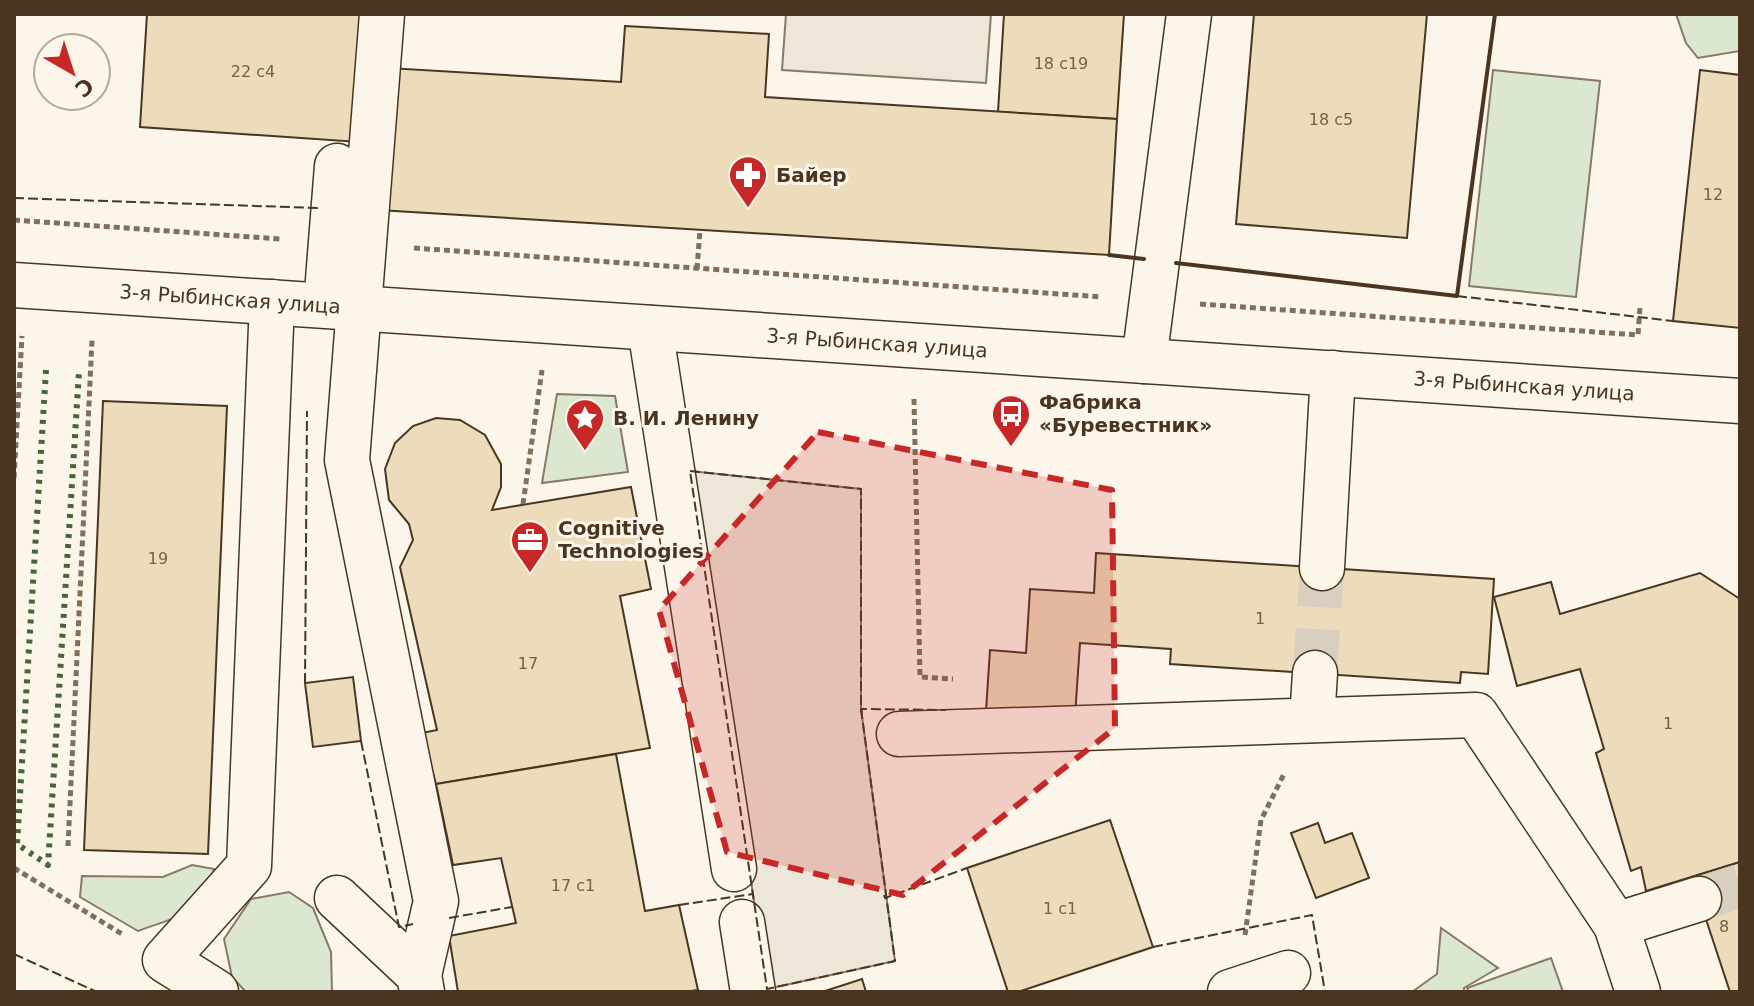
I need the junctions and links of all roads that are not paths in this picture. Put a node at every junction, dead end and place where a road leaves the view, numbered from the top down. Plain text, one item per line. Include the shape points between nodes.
1 (382, 14) edge
2 (1189, 14) edge
3 (337, 166) dead end
4 (347, 244) junction
5 (14, 285) edge
6 (272, 302) junction
7 (342, 307) junction
8 (650, 328) junction
9 (1144, 361) junction
10 (1333, 373) junction
11 (1740, 401) edge
12 (1322, 568) tunnel mouth
13 (1315, 673) tunnel mouth
14 (1312, 720) junction
15 (899, 734) dead end
16 (734, 869) dead end
17 (337, 898) dead end
18 (1699, 899) tunnel mouth
19 (742, 922) dead end
20 (1616, 925) junction
21 (1288, 973) dead end
22 (421, 984) edge
23 (1236, 990) edge
24 (216, 992) edge
25 (753, 992) edge
26 (1638, 992) edge

1 - 4 street
2 - 9 street
3 - 4 street
4 - 7 street
5 - 6 street, 3-я Рыбинская улица
6 - 7 street, 3-я Рыбинская улица
6 - 24 street via 249,866 165,960
7 - 8 street, 3-я Рыбинская улица
7 - 22 street via 347,460 436,901
8 - 9 street, 3-я Рыбинская улица
8 - 16 street
9 - 10 street, 3-я Рыбинская улица
10 - 11 street, 3-я Рыбинская улица
10 - 12 street
13 - 14 street
14 - 15 street
14 - 20 street via 1476,715
17 - 22 street
18 - 20 street
19 - 25 street
20 - 26 street
21 - 23 street

